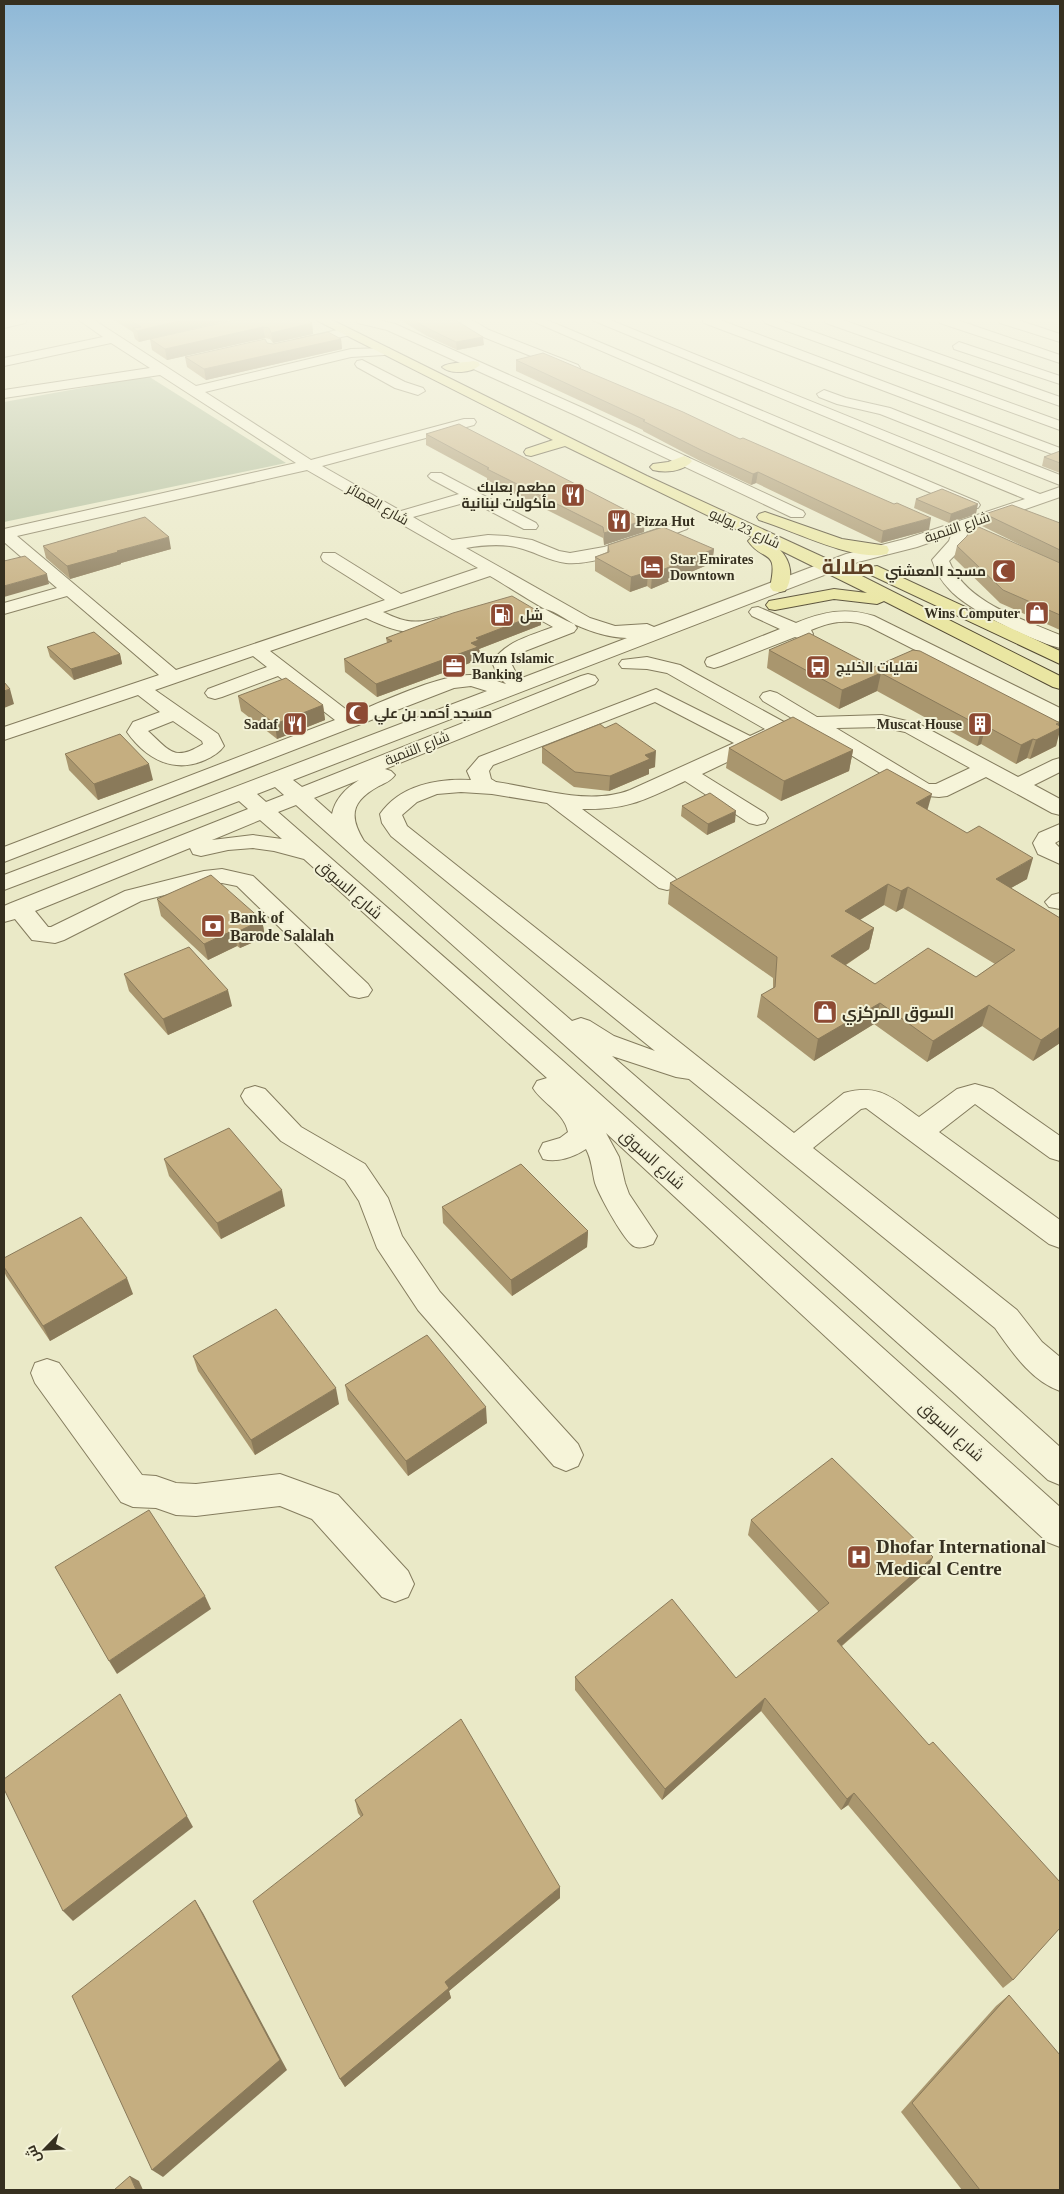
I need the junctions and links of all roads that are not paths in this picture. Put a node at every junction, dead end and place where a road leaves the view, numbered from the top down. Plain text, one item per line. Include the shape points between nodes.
1 (244, 422) edge
2 (468, 422) edge
3 (528, 422) edge
4 (595, 422) edge
5 (778, 422) edge
6 (848, 422) edge
7 (914, 422) edge
8 (979, 422) edge
9 (566, 441) junction
10 (531, 452) dead end
11 (1060, 453) edge
12 (684, 461) junction
13 (950, 464) junction
14 (309, 465) junction
15 (701, 469) junction
16 (436, 476) dead end
17 (905, 476) junction
18 (680, 477) dead end
19 (1060, 480) edge
20 (694, 484) dead end
21 (1060, 492) edge
22 (474, 495) junction
23 (1040, 499) junction
24 (1001, 512) junction
25 (715, 514) junction
26 (797, 514) dead end
27 (400, 516) junction
28 (1034, 520) edge
29 (930, 522) dead end
30 (530, 526) dead end
31 (681, 526) dead end
32 (956, 531) junction
33 (4, 534) edge
34 (988, 538) edge
35 (450, 546) junction
36 (906, 548) junction
37 (882, 550) junction
38 (329, 557) dead end
39 (848, 567) junction
40 (493, 570) junction
41 (70, 590) junction
42 (399, 600) junction
43 (771, 602) junction
44 (4, 609) edge
45 (367, 611) junction
46 (961, 611) junction
47 (462, 616) edge
48 (939, 623) junction
49 (576, 625) junction
50 (794, 630) junction
51 (690, 631) junction
52 (818, 642) edge
53 (1060, 642) edge
54 (256, 649) junction
55 (1060, 658) edge
56 (714, 662) dead end
57 (281, 668) junction
58 (173, 677) junction
59 (1060, 683) edge
60 (140, 688) junction
61 (513, 689) junction
62 (215, 693) dead end
63 (770, 697) dead end
64 (175, 713) dead end
65 (1060, 716) edge
66 (350, 722) junction
67 (815, 723) junction
68 (781, 729) junction
69 (4, 734) edge
70 (428, 744) junction
71 (748, 744) junction
72 (1060, 764) edge
73 (987, 768) junction
74 (686, 773) junction
75 (277, 777) junction
76 (1019, 785) junction
77 (489, 787) junction
78 (241, 791) junction
79 (299, 796) junction
80 (552, 797) junction
81 (1060, 808) edge
82 (263, 811) junction
83 (757, 818) dead end
84 (1060, 831) edge
85 (355, 845) junction
86 (4, 855) edge
87 (1060, 857) edge
88 (314, 858) junction
89 (132, 863) junction
90 (4, 883) edge
91 (667, 883) dead end
92 (11, 912) edge
93 (501, 974) junction
94 (359, 990) dead end
95 (466, 991) junction
96 (614, 1004) junction
97 (591, 1036) junction
98 (716, 1086) junction
99 (255, 1096) dead end
100 (580, 1120) junction
101 (919, 1132) junction
102 (794, 1148) junction
103 (1060, 1150) edge
104 (553, 1151) dead end
105 (642, 1236) dead end
106 (1060, 1236) edge
107 (47, 1373) dead end
108 (1060, 1377) edge
109 (566, 1455) dead end
110 (1060, 1469) edge
111 (1060, 1530) edge
112 (396, 1584) dead end

1 - 14 street, شارع العمائر
2 - 14 street
3 - 9 main road, شارع 23 يوليو
4 - 12 street
5 - 17 street
6 - 13 street
7 - 19 street
8 - 11 street
9 - 10 main road
9 - 25 main road, شارع 23 يوليو
12 - 15 street
12 - 18 main road via 670,467 653,464
13 - 17 street
13 - 23 street
14 - 27 street, شارع العمائر
14 - 33 street
15 - 20 main road via 689,474
15 - 26 street
16 - 22 street
17 - 24 street
21 - 23 street, شارع التنمية
22 - 27 street
22 - 30 street
23 - 24 street, شارع التنمية
24 - 28 street
24 - 32 street, شارع التنمية
25 - 39 main road, شارع 23 يوليو
25 - 43 main road via 778,556 783,567
27 - 35 street, شارع العمائر
29 - 32 street
31 - 35 street via 587,557 552,555 504,539
32 - 34 street
32 - 36 street, شارع التنمية
32 - 53 street via 957,543 940,560 942,570 956,589 982,606
33 - 41 street
35 - 40 street, شارع العمائر
36 - 37 street, شارع التنمية
36 - 39 street, شارع التنمية
36 - 46 main road via 898,563 903,572 955,603
37 - 39 street, شارع التنمية
37 - 39 main road, شارع 23 يوليو via 861,550 842,545 760,515
38 - 42 street
39 - 43 street, شارع التنمية
39 - 46 main road, شارع 23 يوليو
39 - 48 main road, شارع 23 يوليو
40 - 42 street
40 - 49 street, شارع العمائر via 518,597
41 - 44 street
41 - 58 street
42 - 45 street
43 - 48 main road via 834,594 853,595 881,600
43 - 50 street
43 - 51 street, شارع التنمية
43 - 51 street, شارع التنمية
45 - 47 street via 414,629
45 - 54 street
46 - 55 main road, شارع 23 يوليو
48 - 59 main road, شارع 23 يوليو
49 - 51 street via 630,633
49 - 61 street via 513,649 501,662
50 - 52 street
50 - 56 street
50 - 65 street via 834,616 866,618
51 - 61 street, شارع التنمية
54 - 57 street
54 - 58 street
57 - 62 street
57 - 66 street
58 - 60 street
60 - 64 street
60 - 69 street
61 - 66 street via 481,680 460,681
61 - 75 street, شارع التنمية
63 - 67 street
66 - 86 street
67 - 68 street
67 - 73 street via 882,721 903,724
67 - 73 street via 924,790 939,791
68 - 70 street, شارع التنمية via 670,656 629,664
68 - 71 street
70 - 79 street, شارع التنمية
70 - 85 street via 408,762 364,785 348,800 344,826
71 - 74 street
71 - 77 street via 656,696 486,761 478,771 482,782
72 - 76 street
73 - 76 street
74 - 80 street via 617,802 591,803
74 - 83 street
75 - 78 street, شارع التنمية
75 - 79 street
76 - 81 street
77 - 80 street
77 - 96 street via 444,787 419,794 398,805 391,814 393,822 399,831
78 - 82 street, شارع السوق
78 - 90 street, شارع التنمية
79 - 82 street, شارع التنمية
79 - 85 street
80 - 91 street
82 - 88 street, شارع السوق
82 - 89 street, شارع التنمية
84 - 87 street via 1044,843 1046,849
85 - 93 street
88 - 89 street via 280,844 251,840 161,861
88 - 95 street, شارع السوق
89 - 92 street, شارع التنمية
92 - 94 street via 42,935 55,935 133,896 204,878 222,876 245,881
93 - 97 street via 543,995
93 - 110 street
95 - 100 street via 487,1035
95 - 111 street, شارع السوق
96 - 97 street via 630,1023 631,1036 617,1043
96 - 98 street
97 - 98 street via 607,1045 687,1071
98 - 102 street
99 - 109 street via 291,1134 355,1172 373,1198 388,1240 429,1302
100 - 104 street via 582,1132 579,1140 570,1148
100 - 105 street via 596,1138 605,1156 617,1199
101 - 102 street via 869,1098 854,1100
101 - 103 street via 974,1094 983,1096
101 - 106 street
102 - 108 street via 1006,1319 1031,1352
107 - 112 street via 133,1490 156,1492 176,1500 196,1500 280,1490 325,1507

